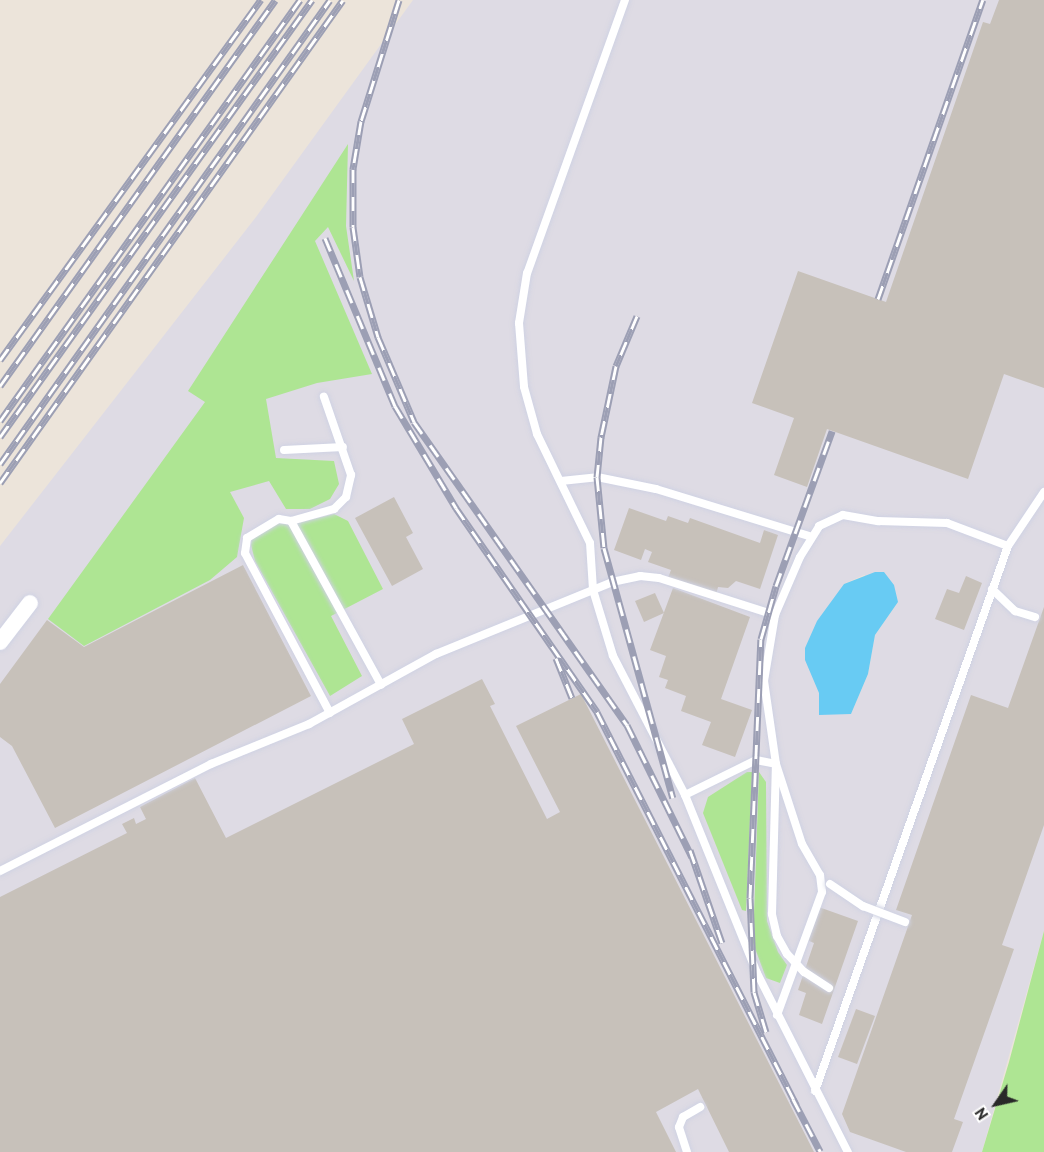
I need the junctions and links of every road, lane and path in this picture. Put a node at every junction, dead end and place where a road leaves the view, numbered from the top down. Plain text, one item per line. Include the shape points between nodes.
1 (625, 0) edge
2 (324, 397) dead end
3 (343, 447) junction
4 (284, 450) dead end
5 (561, 481) junction
6 (1044, 492) edge
7 (291, 521) junction
8 (812, 537) junction
9 (1008, 546) junction
10 (992, 589) junction
11 (593, 590) junction
12 (30, 603) dead end
13 (775, 615) junction
14 (1035, 617) dead end
15 (0, 642) edge
16 (381, 685) junction
17 (330, 712) junction
18 (776, 764) junction
19 (685, 795) junction
20 (0, 871) edge
21 (820, 876) junction
22 (904, 922) dead end
23 (829, 988) dead end
24 (777, 1015) junction
25 (815, 1091) junction
26 (700, 1107) dead end
27 (687, 1152) edge
28 (848, 1152) edge

1 - 5 lane via 527,273 519,323 524,387 537,434
2 - 3 lane
3 - 4 lane
3 - 7 lane via 351,475 346,497 334,509
5 - 8 lane via 597,477 656,489
5 - 11 lane via 590,543
6 - 9 lane
7 - 16 lane
7 - 17 lane via 279,519 247,538 245,553
8 - 9 lane via 819,526 843,515 878,522 947,523
8 - 13 lane
9 - 10 lane
10 - 14 lane via 1016,611
10 - 25 lane
11 - 13 lane via 626,578 659,578
11 - 16 lane via 436,654
11 - 19 lane via 613,656
12 - 15 street
13 - 18 lane via 764,681
16 - 17 lane
17 - 20 lane via 211,764
18 - 19 lane via 756,760
18 - 21 lane via 802,844
18 - 23 lane via 772,914 777,936 804,972
19 - 24 lane
21 - 22 lane, bridge via 863,906
21 - 24 lane via 819,902
24 - 25 lane
25 - 28 lane
26 - 27 lane via 683,1117 679,1127

